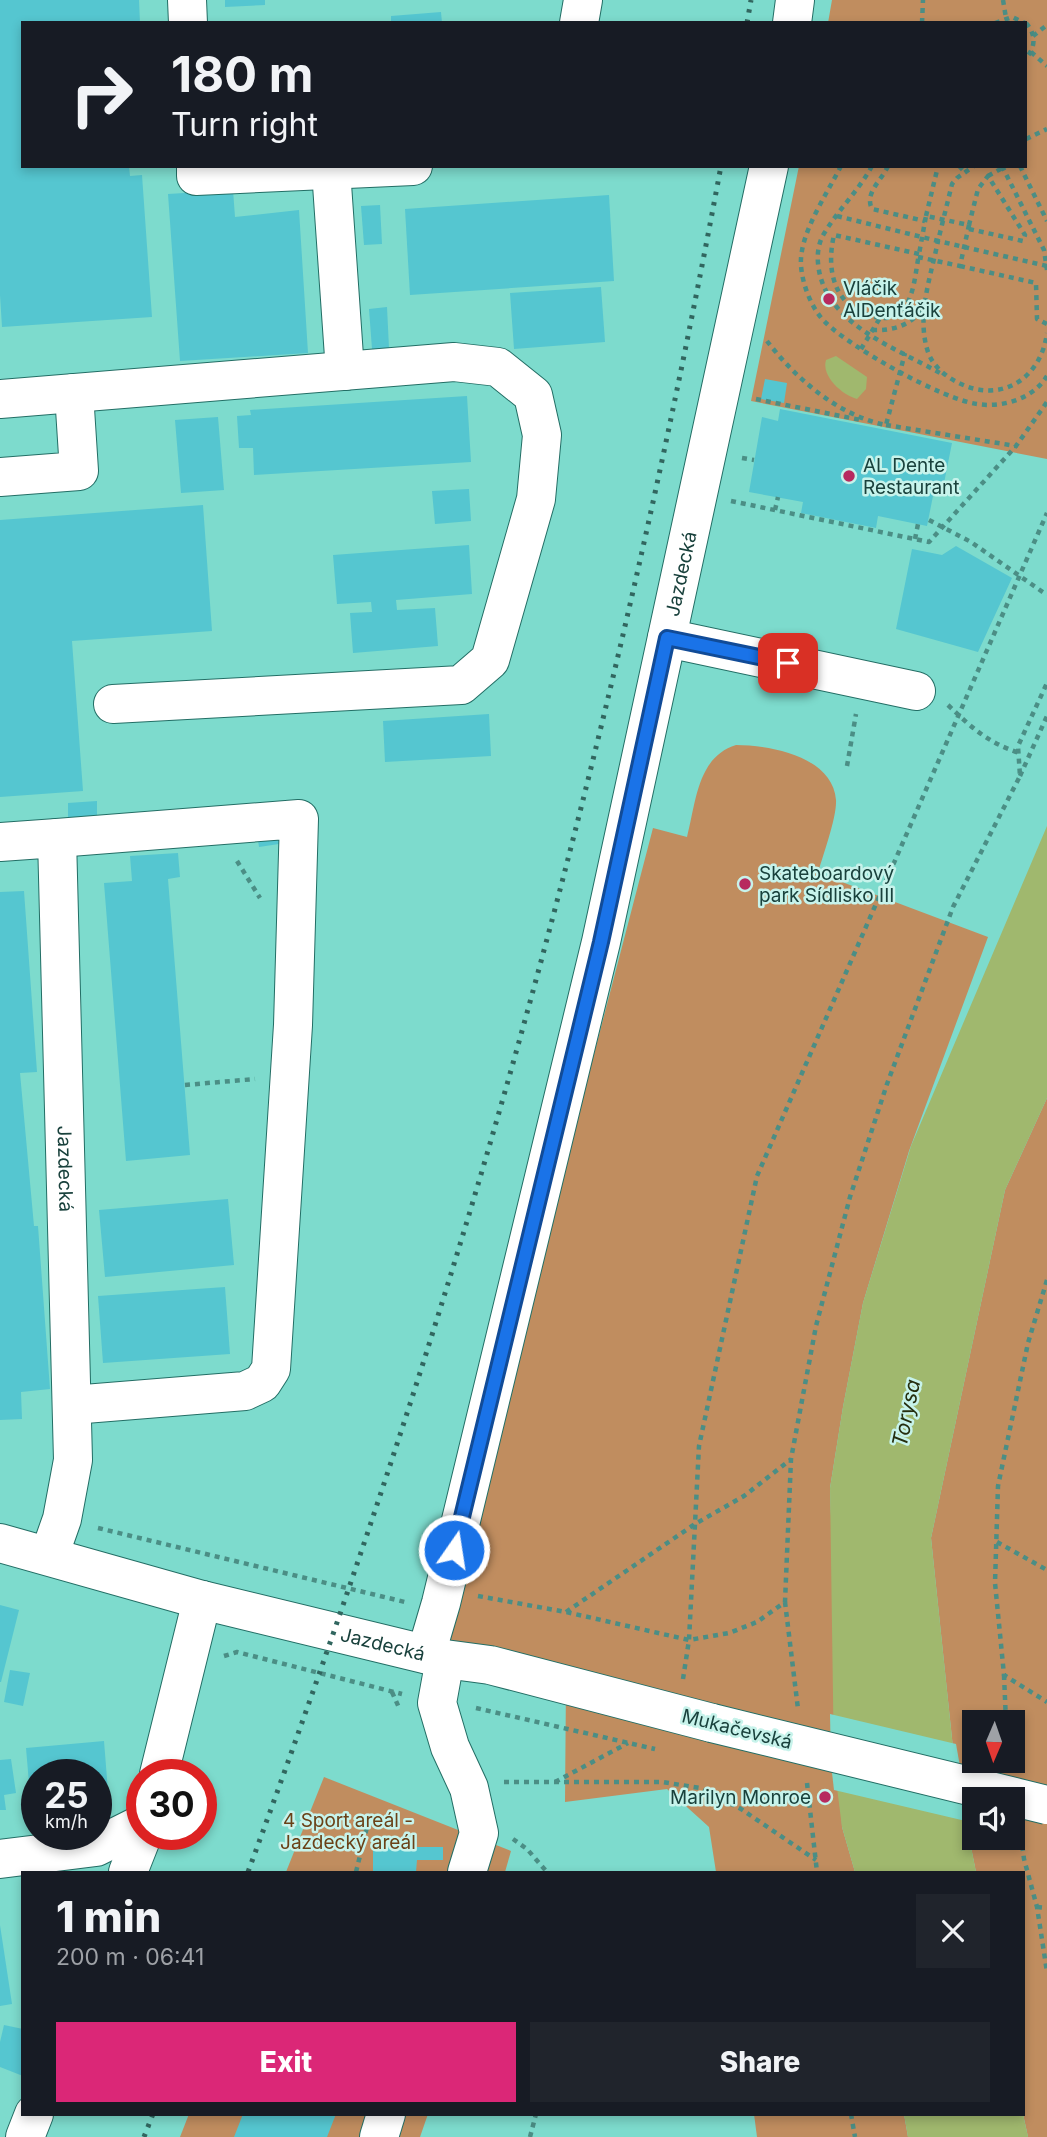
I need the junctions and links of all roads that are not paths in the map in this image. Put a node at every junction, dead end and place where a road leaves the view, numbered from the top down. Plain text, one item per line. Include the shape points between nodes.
1 (187, 0) edge
2 (583, 0) edge
3 (795, 0) edge
4 (188, 21) edge
5 (579, 21) edge
6 (792, 21) edge
7 (196, 168) edge
8 (372, 168) edge
9 (769, 168) edge
10 (331, 170) junction
11 (345, 371) junction
12 (74, 393) junction
13 (0, 399) edge
14 (0, 477) edge
15 (667, 638) junction
16 (916, 691) dead end
17 (113, 705) dead end
18 (57, 838) junction
19 (0, 842) edge
20 (72, 1405) junction
21 (0, 1543) edge
22 (49, 1556) junction
23 (202, 1600) junction
24 (436, 1657) junction
25 (163, 1759) edge
26 (1047, 1805) edge
27 (126, 1832) edge
28 (137, 1850) edge
29 (0, 1859) edge
30 (128, 1871) edge
31 (467, 1871) edge
32 (33, 2116) edge
33 (385, 2116) edge
34 (25, 2137) edge
35 (379, 2137) edge

1 - 4 street
2 - 5 street
3 - 6 street
7 - 10 street via 196,176
8 - 10 street
9 - 15 street, Jazdecká
10 - 11 street
11 - 12 street
11 - 17 street via 454,362 498,367 533,395 542,435 536,499 490,660 461,685
12 - 13 street
12 - 14 street via 79,471
15 - 16 street
15 - 24 street, Jazdecká via 454,1601
18 - 19 street
18 - 20 street, Jazdecká
18 - 20 street via 299,818 290,1075 271,1369 262,1383 245,1391
20 - 22 street, Jazdecká via 73,1460 62,1519
21 - 22 street, Jazdecká
22 - 23 street, Jazdecká
23 - 24 street, Jazdecká
23 - 25 street
24 - 26 street, Mukačevská, bridge via 490,1665
24 - 31 street, Jazdecká via 437,1703 469,1788 479,1833
27 - 29 street via 96,1847
28 - 30 street
32 - 34 street
33 - 35 street

